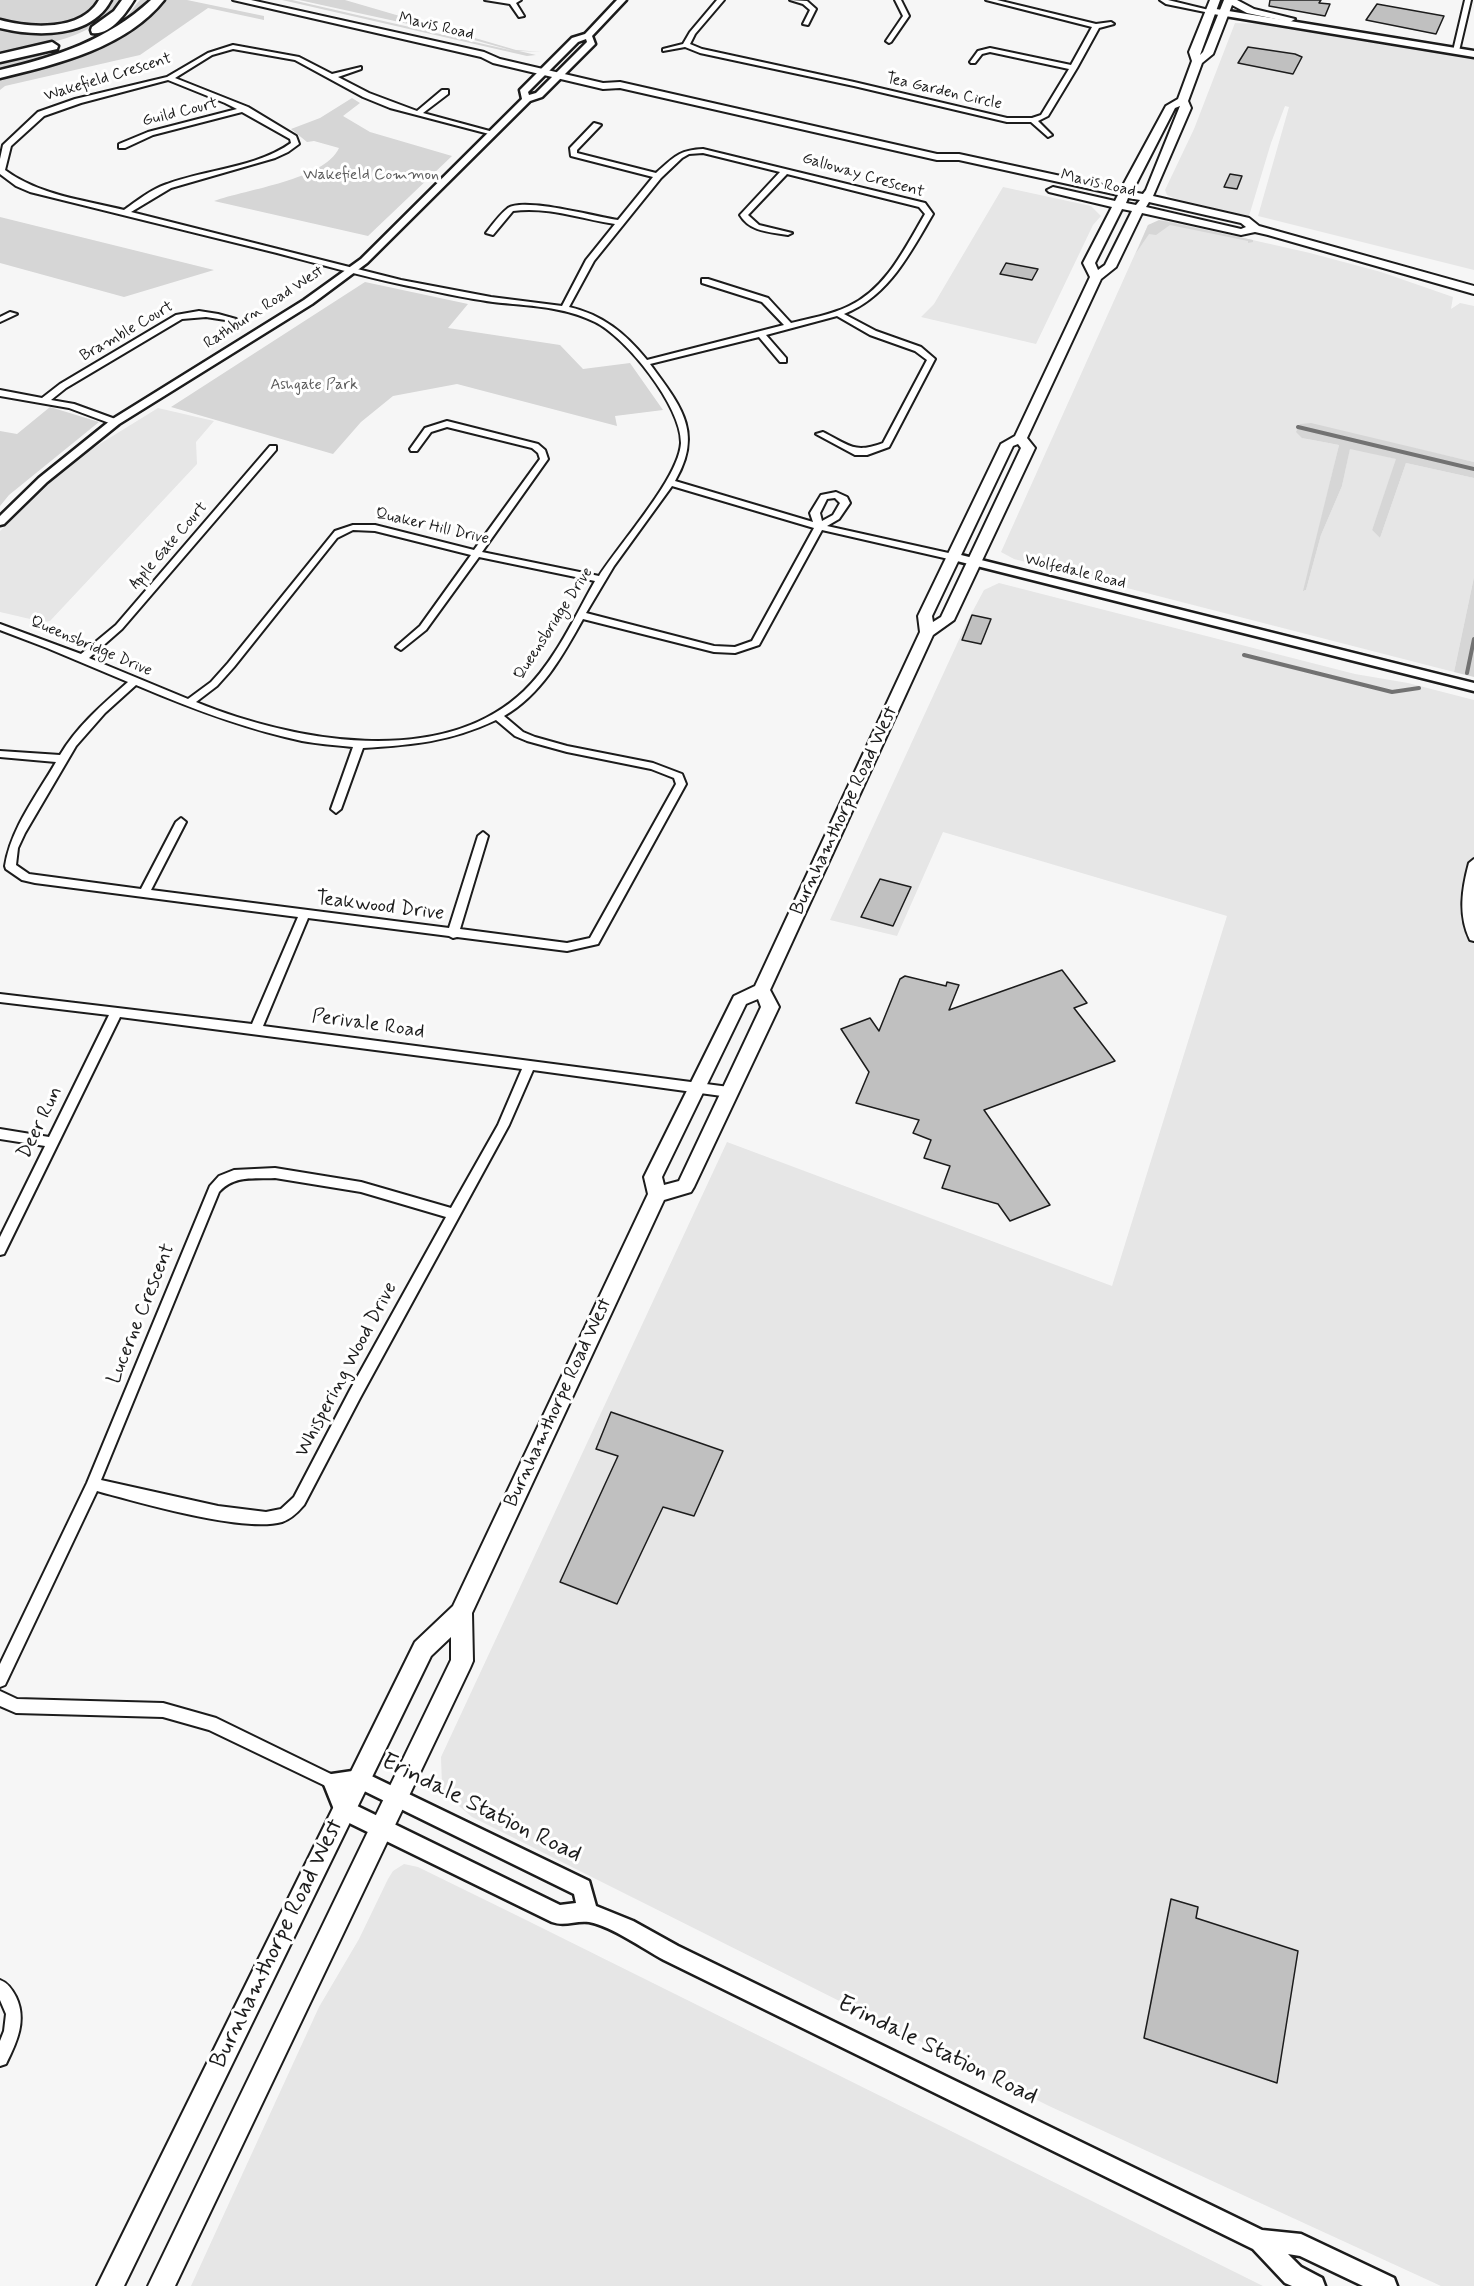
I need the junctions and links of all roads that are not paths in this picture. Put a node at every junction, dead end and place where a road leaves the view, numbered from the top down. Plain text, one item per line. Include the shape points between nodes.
1 (105, 0) edge
2 (158, 0) edge
3 (239, 0) edge
4 (488, 0) edge
5 (622, 0) edge
6 (721, 0) edge
7 (793, 0) edge
8 (898, 0) edge
9 (989, 0) edge
10 (1163, 0) edge
11 (1174, 0) edge
12 (1468, 0) edge
13 (515, 1) edge
14 (128, 2) edge
15 (1212, 6) edge
16 (1227, 6) edge
17 (521, 16) dead end
18 (1290, 19) joint
19 (0, 24) edge
20 (806, 24) dead end
21 (1111, 24) dead end
22 (1096, 26) junction
23 (588, 36) junction
24 (889, 41) dead end
25 (686, 45) junction
26 (1457, 48) junction
27 (1474, 49) edge
28 (665, 50) dead end
29 (1474, 54) edge
30 (0, 58) edge
31 (1197, 61) junction
32 (973, 62) dead end
33 (359, 68) dead end
34 (547, 68) junction
35 (1074, 68) junction
36 (562, 72) junction
37 (0, 74) edge
38 (334, 76) junction
39 (169, 78) junction
40 (445, 92) dead end
41 (527, 99) junction
42 (1183, 101) junction
43 (245, 109) junction
44 (417, 114) junction
45 (1033, 120) junction
46 (597, 125) dead end
47 (493, 133) junction
48 (1048, 135) dead end
49 (122, 146) dead end
50 (937, 157) junction
51 (786, 170) junction
52 (0, 171) edge
53 (658, 176) junction
54 (1125, 194) junction
55 (1146, 198) junction
56 (1118, 205) junction
57 (1138, 210) junction
58 (124, 213) junction
59 (620, 224) junction
60 (1255, 229) junction
61 (490, 233) dead end
62 (788, 233) dead end
63 (352, 270) junction
64 (1096, 277) junction
65 (705, 281) dead end
66 (1474, 290) edge
67 (564, 309) junction
68 (837, 313) junction
69 (13, 314) dead end
70 (231, 319) dead end
71 (0, 320) edge
72 (789, 326) junction
73 (761, 334) junction
74 (783, 360) dead end
75 (644, 363) junction
76 (0, 393) edge
77 (44, 401) junction
78 (115, 422) junction
79 (820, 434) dead end
80 (1020, 438) junction
81 (273, 448) dead end
82 (414, 449) dead end
83 (668, 482) junction
84 (0, 522) edge
85 (819, 527) junction
86 (475, 553) junction
87 (953, 557) junction
88 (974, 563) junction
89 (601, 579) junction
90 (581, 615) junction
91 (0, 627) edge
92 (927, 632) junction
93 (401, 647) dead end
94 (83, 658) junction
95 (134, 682) junction
96 (1474, 687) edge
97 (189, 703) junction
98 (496, 715) junction
99 (359, 743) junction
100 (0, 753) edge
101 (63, 759) junction
102 (336, 809) dead end
103 (181, 822) dead end
104 (483, 836) dead end
105 (1474, 863) edge
106 (5, 867) edge
107 (145, 892) junction
108 (304, 915) junction
109 (453, 934) junction
110 (1474, 937) edge
111 (762, 990) junction
112 (0, 998) edge
113 (116, 1013) junction
114 (256, 1029) junction
115 (528, 1067) junction
116 (697, 1087) junction
117 (729, 1092) junction
118 (0, 1134) edge
119 (53, 1142) junction
120 (657, 1194) junction
121 (454, 1214) junction
122 (0, 1250) edge
123 (93, 1484) junction
124 (461, 1613) junction
125 (0, 1680) edge
126 (0, 1698) edge
127 (359, 1779) junction
128 (332, 1782) junction
129 (397, 1798) junction
130 (344, 1810) junction
131 (383, 1828) junction
132 (588, 1912) junction
133 (0, 1988) edge
134 (0, 2058) edge
135 (1261, 2241) junction
136 (110, 2286) edge
137 (161, 2286) edge
138 (1314, 2286) edge
139 (1386, 2286) edge

1 - 19 highway via 93,16 64,26 26,29
2 - 37 highway via 136,20 91,46
3 - 34 main road, Mavis Road via 497,61
4 - 13 street
5 - 23 street, Rathburn Road West
6 - 25 street
7 - 20 street via 805,2 814,10
8 - 24 street via 906,16
9 - 22 street
10 - 15 street
11 - 15 street
12 - 26 street
13 - 17 street
14 - 30 highway via 107,24 77,39
15 - 16 street
15 - 31 main road, Burnhamthorpe Road West via 1194,52
16 - 18 main road
16 - 26 street
16 - 31 main road, Burnhamthorpe Road West via 1208,54
18 - 26 street
21 - 22 street
22 - 35 street
23 - 34 street, Rathburn Road West via 575,40
23 - 36 street, Rathburn Road West via 592,42
25 - 28 street
25 - 45 street, Tea Garden Circle via 1006,120
26 - 27 street
26 - 29 street
31 - 42 main road, Burnhamthorpe Road West
32 - 35 street via 980,52 990,50
33 - 38 street
34 - 36 main road, Mavis Road
34 - 41 street, Rathburn Road West via 523,92
35 - 45 street via 1044,116
36 - 41 street, Rathburn Road West via 539,95
36 - 50 main road, Mavis Road via 603,86 620,85
38 - 39 street, Wakefield Crescent via 297,58 233,47 210,54
38 - 44 street, Wakefield Crescent via 366,95
39 - 43 street
39 - 52 street, Wakefield Crescent via 41,114 7,145
40 - 44 street
41 - 47 street, Rathburn Road West
42 - 54 main road, Burnhamthorpe Road West via 1171,106
42 - 55 main road, Burnhamthorpe Road West via 1186,108
43 - 49 street, Guild Court via 136,138
43 - 58 street via 293,138 295,144 277,156 167,187
44 - 47 street, Wakefield Crescent
45 - 48 street
46 - 53 street via 573,150 574,154
47 - 63 street, Rathburn Road West via 391,237
50 - 54 main road, Mavis Road via 959,157
50 - 56 main road, Mavis Road via 951,166
51 - 53 street, Galloway Crescent via 703,151 679,156
51 - 62 street via 744,215 754,225
51 - 68 street, Galloway Crescent via 914,202 929,214 891,275 869,297
52 - 58 street, Wakefield Crescent via 33,190
53 - 59 street, Galloway Crescent
54 - 55 main road, Mavis Road
54 - 56 main road, Burnhamthorpe Road West
55 - 57 main road, Burnhamthorpe Road West
55 - 60 main road, Mavis Road via 1245,220
56 - 57 main road, Mavis Road
56 - 64 main road, Burnhamthorpe Road West via 1089,262
57 - 60 main road, Mavis Road via 1241,232
57 - 64 main road, Burnhamthorpe Road West via 1110,267
58 - 63 street, Wakefield Crescent
59 - 61 street via 516,208
59 - 67 street, Galloway Crescent via 590,260
60 - 66 main road, Mavis Road
63 - 67 street, Queensbridge Drive via 460,294
63 - 78 street, Rathburn Road West via 308,302
64 - 80 main road, Burnhamthorpe Road West
65 - 72 street via 765,300
67 - 75 street, Queensbridge Drive via 610,327
68 - 72 street, Galloway Crescent
68 - 79 street via 873,333 918,349 931,359 886,445 855,452
69 - 71 street
70 - 77 street, Bramble Court via 206,313 179,317
72 - 73 street, Galloway Crescent
73 - 74 street
73 - 75 street, Galloway Crescent
75 - 83 street, Queensbridge Drive via 676,408 685,429 683,454
76 - 77 street
77 - 78 street
78 - 84 street, Rathburn Road West via 43,480
80 - 87 main road, Burnhamthorpe Road West via 1008,444
80 - 88 main road, Burnhamthorpe Road West via 1028,448
81 - 94 street, Apple Gate Court via 119,627
82 - 86 street via 428,430 447,424 536,446 542,452 544,459
83 - 85 street, Wolfedale Road
83 - 89 street, Queensbridge Drive
85 - 87 street, Wolfedale Road
85 - 90 street via 756,643 744,649 714,649
86 - 89 street, Quaker Hill Drive
86 - 93 street via 423,628
86 - 97 street, Quaker Hill Drive via 375,528 342,530 231,665
87 - 88 street, Wolfedale Road
87 - 92 main road, Burnhamthorpe Road West via 925,616
88 - 92 main road, Burnhamthorpe Road West via 947,620
88 - 96 street, Wolfedale Road
89 - 90 street, Queensbridge Drive
90 - 98 street, Queensbridge Drive via 537,683 513,706
91 - 94 street, Queensbridge Drive
92 - 111 main road, Burnhamthorpe Road West
94 - 95 street, Queensbridge Drive
95 - 97 street, Queensbridge Drive
95 - 101 street, Teakwood Drive via 80,734
97 - 99 street, Queensbridge Drive via 277,732
98 - 99 street, Queensbridge Drive via 468,728 414,742
98 - 109 street, Teakwood Drive via 531,740 662,769 678,776 681,784 594,941 567,947
99 - 102 street
100 - 101 street
101 - 106 street, Teakwood Drive
103 - 107 street
104 - 109 street
105 - 110 street via 1467,884 1469,926
106 - 107 street, Teakwood Drive via 35,879
107 - 108 street, Teakwood Drive
108 - 109 street, Teakwood Drive
108 - 114 street
111 - 116 main road, Burnhamthorpe Road West via 740,1000
111 - 117 main road via 770,1007
112 - 113 street, Perivale Road
113 - 114 street, Perivale Road
113 - 119 street, Deer Run
114 - 115 street, Perivale Road
115 - 116 street, Perivale Road
115 - 121 street, Whispering Wood Drive via 511,1114
116 - 117 street, Perivale Road
116 - 120 main road, Burnhamthorpe Road West via 653,1177
117 - 120 main road via 685,1187
118 - 119 street
119 - 122 street, Deer Run
120 - 124 main road, Burnhamthorpe Road West
121 - 123 street, Whispering Wood Drive via 299,1501 282,1516 253,1517 185,1506
121 - 123 street, Lucerne Crescent via 361,1188 275,1173 243,1172 223,1179 214,1189
123 - 125 street, Lucerne Crescent
124 - 127 main road, Burnhamthorpe Road West via 423,1649
124 - 129 main road, Burnhamthorpe Road West via 462,1661
126 - 128 street via 16,1706 129,1708 173,1713 211,1723
127 - 128 street, Erindale Station Road
127 - 129 street, Erindale Station Road
127 - 130 main road, Burnhamthorpe Road West
128 - 130 street
129 - 131 main road, Burnhamthorpe Road West
129 - 132 street, Erindale Station Road via 582,1888
130 - 131 street, Erindale Station Road
130 - 136 main road, Burnhamthorpe Road West
131 - 132 street, Erindale Station Road via 559,1915
131 - 137 main road, Burnhamthorpe Road West
132 - 135 street, Erindale Station Road
133 - 134 street via 14,2011 15,2026
135 - 138 street, Erindale Station Road via 1293,2275
135 - 139 street, Erindale Station Road via 1301,2245

